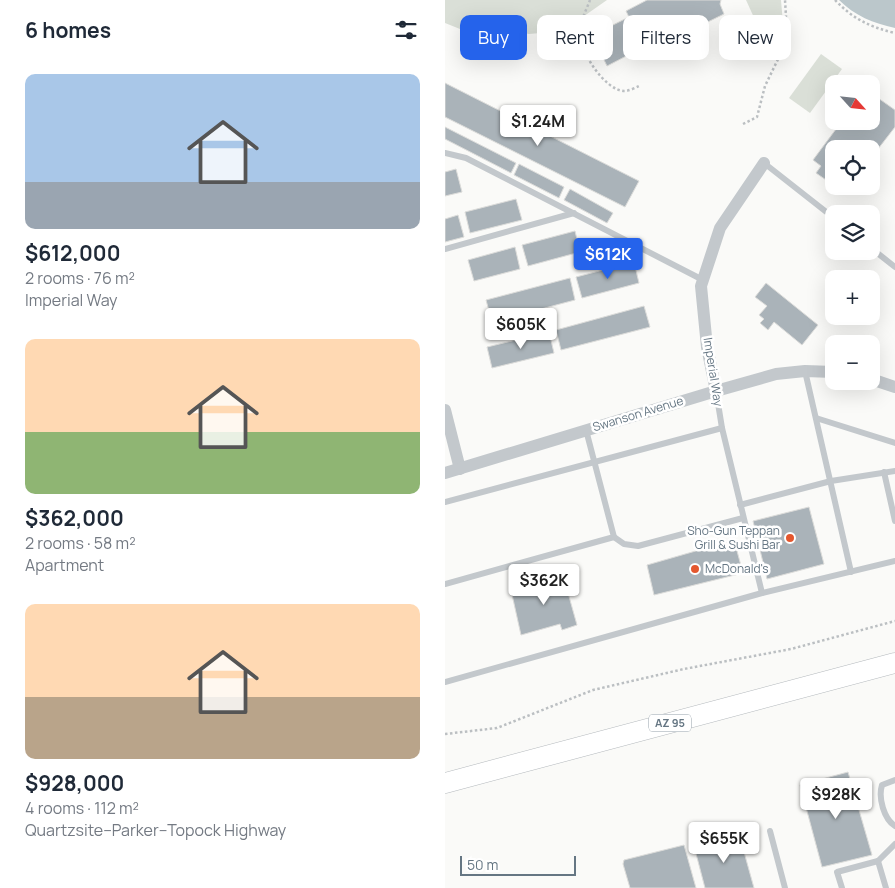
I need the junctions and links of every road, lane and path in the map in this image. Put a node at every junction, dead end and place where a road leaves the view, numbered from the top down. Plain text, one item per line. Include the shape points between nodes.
1 (589, 0) edge
2 (785, 0) edge
3 (835, 0) edge
4 (895, 33) edge
5 (639, 86) dead end
6 (743, 124) dead end
7 (445, 154) edge
8 (765, 164) joint
9 (825, 211) edge
10 (574, 214) junction
11 (445, 249) edge
12 (880, 255) edge
13 (895, 267) edge
14 (703, 280) junction
15 (805, 371) junction
16 (825, 372) edge
17 (880, 382) edge
18 (895, 387) edge
19 (716, 391) junction
20 (445, 410) edge
21 (816, 418) junction
22 (722, 428) junction
23 (586, 430) junction
24 (895, 443) edge
25 (595, 462) junction
26 (459, 469) junction
27 (895, 470) edge
28 (884, 472) junction
29 (445, 473) edge
30 (831, 481) junction
31 (445, 502) edge
32 (740, 505) junction
33 (743, 518) junction
34 (895, 521) edge
35 (614, 537) junction
36 (895, 561) edge
37 (851, 572) junction
38 (445, 584) edge
39 (762, 593) junction
40 (895, 621) edge
41 (895, 663) edge
42 (445, 682) edge
43 (445, 734) edge
44 (895, 780) edge
45 (445, 783) edge
46 (895, 826) edge
47 (770, 831) dead end
48 (895, 844) edge
49 (878, 861) junction
50 (785, 888) edge
51 (842, 888) edge
52 (886, 888) edge

1 - 5 path via 579,38 598,76 624,91
2 - 6 path via 782,51 765,86 757,117
3 - 4 path via 847,12 869,25
7 - 10 lane via 466,158
8 - 9 lane
8 - 14 street, Imperial Way via 720,228
10 - 11 lane
10 - 14 lane
12 - 13 lane
14 - 19 street, Imperial Way via 707,347
15 - 16 street, Swanson Avenue
15 - 19 street, Swanson Avenue via 776,374
15 - 21 lane
17 - 18 street
19 - 22 lane, Imperial Way
19 - 23 street, Swanson Avenue
20 - 26 street
21 - 24 lane
21 - 30 lane
22 - 25 lane
22 - 32 lane, Imperial Way
23 - 25 lane
23 - 26 street, Swanson Avenue
25 - 31 lane
25 - 35 lane
26 - 29 street, Swanson Avenue
27 - 28 lane
28 - 30 lane
28 - 34 lane
30 - 32 lane
30 - 37 lane
32 - 33 lane, Imperial Way
33 - 35 lane via 638,546 624,544
33 - 39 lane, Imperial Way
35 - 38 lane
36 - 37 lane
37 - 39 lane
39 - 42 lane
40 - 43 path via 791,649 593,690 497,728
41 - 45 highway, AZ 95
44 - 46 lane via 882,786 880,793 887,819
47 - 50 lane
48 - 49 lane
49 - 51 lane via 837,872
49 - 52 lane

